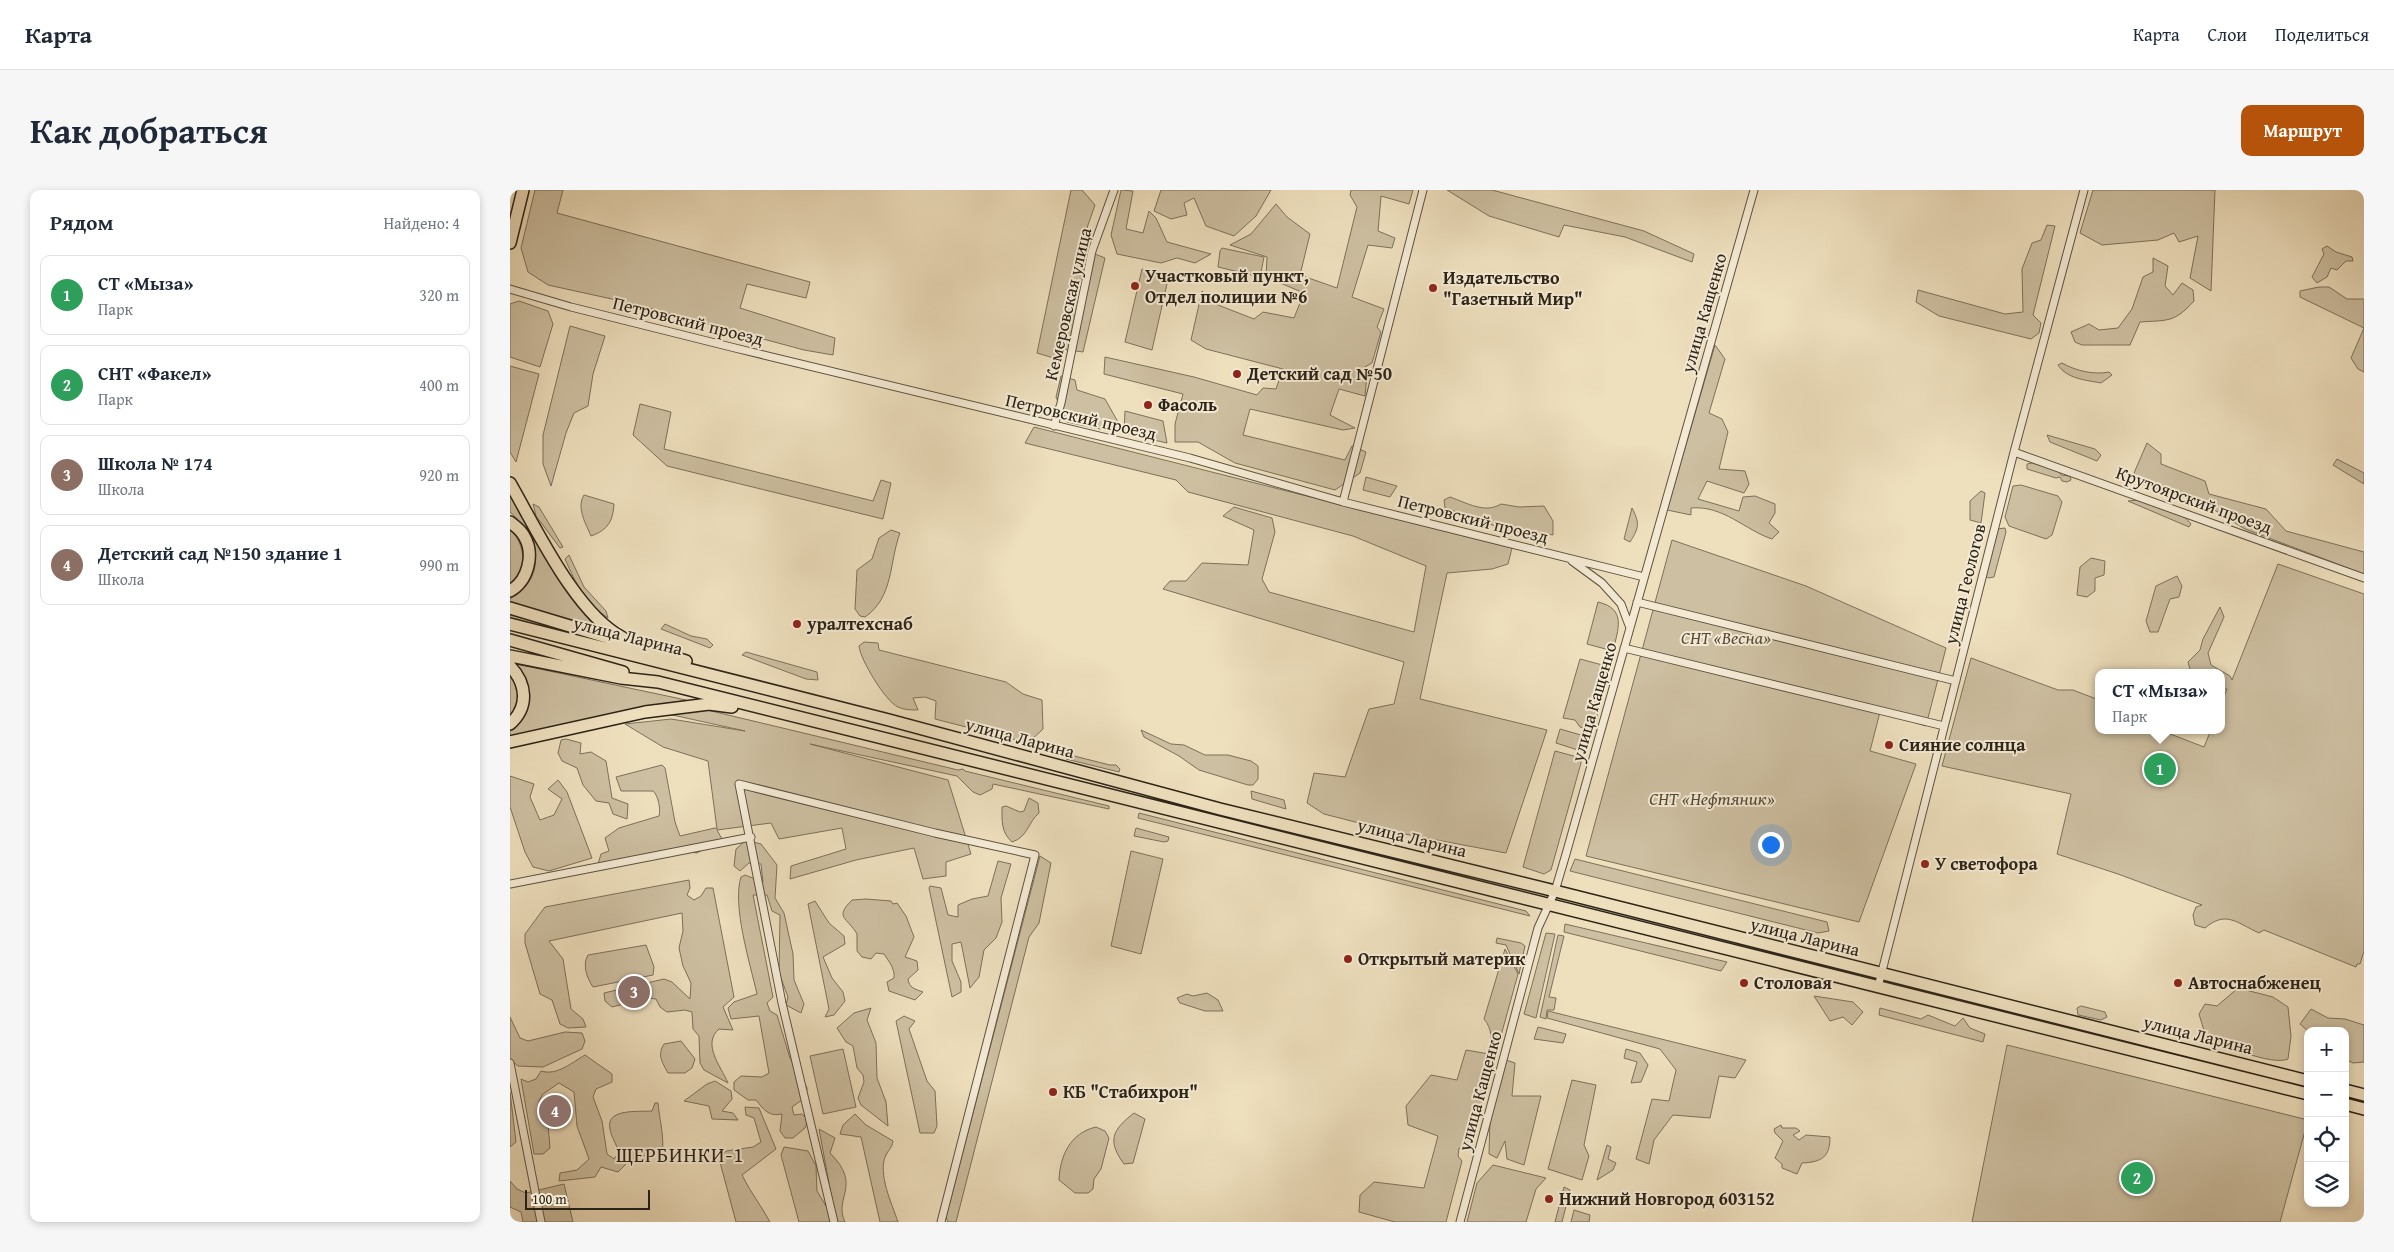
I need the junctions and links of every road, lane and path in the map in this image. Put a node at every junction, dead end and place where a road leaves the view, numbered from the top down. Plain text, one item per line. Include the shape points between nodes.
1 (523, 190) edge
2 (1114, 190) edge
3 (1424, 190) edge
4 (1754, 190) edge
5 (2084, 190) edge
6 (510, 243) edge
7 (510, 289) edge
8 (1054, 426) junction
9 (2014, 452) junction
10 (510, 483) edge
11 (1344, 502) junction
12 (510, 522) edge
13 (1567, 558) junction
14 (1644, 577) junction
15 (2364, 578) edge
16 (510, 591) edge
17 (1637, 602) junction
18 (510, 608) edge
19 (510, 624) edge
20 (1630, 628) junction
21 (510, 640) edge
22 (642, 648) junction
23 (1624, 648) junction
24 (510, 656) edge
25 (510, 666) edge
26 (1956, 681) junction
27 (658, 682) junction
28 (771, 689) junction
29 (777, 712) junction
30 (510, 724) edge
31 (1944, 726) junction
32 (510, 742) edge
33 (751, 837) junction
34 (510, 884) edge
35 (1556, 891) junction
36 (1550, 904) junction
37 (1882, 974) junction
38 (1878, 987) junction
39 (510, 1063) edge
40 (2304, 1080) edge
41 (2349, 1091) edge
42 (2304, 1093) edge
43 (2364, 1095) edge
44 (2349, 1105) edge
45 (2364, 1109) edge
46 (541, 1222) edge
47 (834, 1222) edge
48 (941, 1222) edge
49 (1460, 1222) edge

1 - 6 main road
2 - 8 street, Кемеровская улица via 1092,251
3 - 11 street
4 - 14 street, улица Кащенко
5 - 9 street, улица Геологов
7 - 8 street, Петровский проезд via 571,307
8 - 11 street, Петровский проезд via 1190,458
9 - 15 street, Крутоярский проезд
9 - 26 street, улица Геологов
10 - 22 main road via 583,603 618,635
11 - 13 street, Петровский проезд
12 - 16 main road via 524,536 529,556 524,579
13 - 14 street, Петровский проезд
13 - 20 street via 1602,583 1621,604
14 - 17 street, улица Кащенко
17 - 20 street, улица Кащенко
17 - 26 street
18 - 22 main road
19 - 28 main road, улица Ларина
20 - 23 street, улица Кащенко
21 - 27 main road, улица Ларина
22 - 28 main road
23 - 31 street
23 - 35 street, улица Кащенко
24 - 27 main road
25 - 30 main road via 520,678 524,694 522,707
26 - 31 street, улица Геологов
27 - 29 main road
28 - 35 main road, улица Ларина via 1220,809
29 - 32 main road via 709,704 678,707
29 - 36 main road, улица Ларина
31 - 37 street, улица Геологов
33 - 34 street
33 - 47 street via 782,1003
33 - 48 street via 739,784 935,833 1035,854
35 - 36 street, улица Кащенко
35 - 37 main road, улица Ларина
36 - 38 main road, улица Ларина
36 - 49 street, улица Кащенко via 1538,928
37 - 38 street, улица Геологов
37 - 40 main road, улица Ларина
38 - 42 main road, улица Ларина
39 - 46 street
41 - 43 main road
44 - 45 main road

